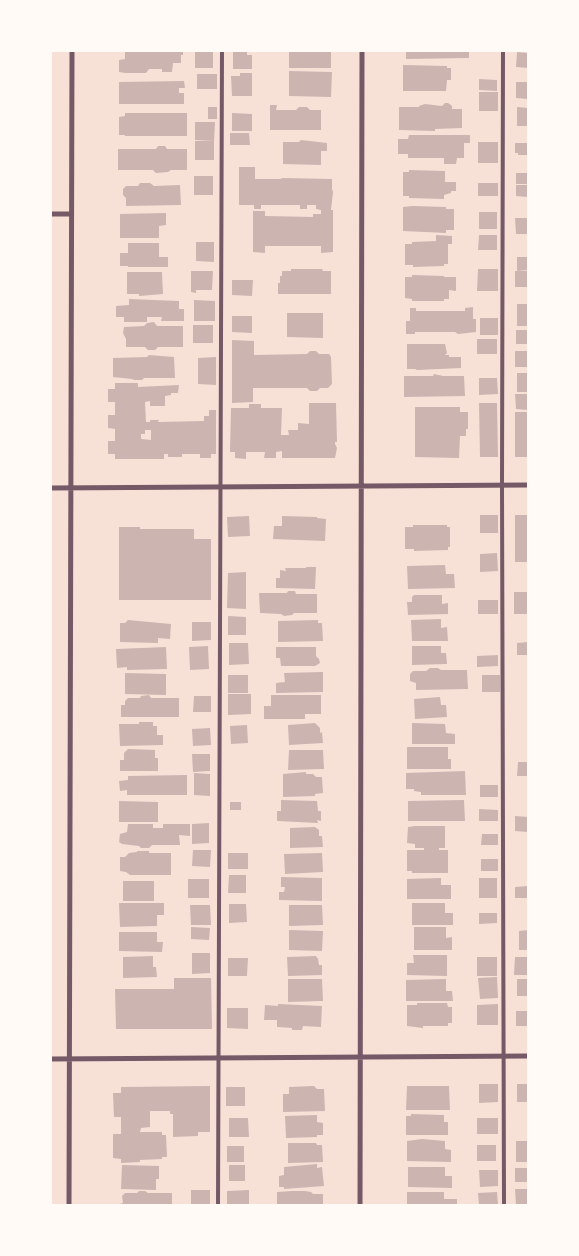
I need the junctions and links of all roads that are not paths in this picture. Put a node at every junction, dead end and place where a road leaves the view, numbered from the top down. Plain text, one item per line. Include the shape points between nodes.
1 (72, 51) edge
2 (222, 51) edge
3 (362, 51) edge
4 (503, 51) edge
5 (51, 214) edge
6 (72, 214) junction
7 (528, 485) edge
8 (221, 486) junction
9 (361, 486) junction
10 (502, 486) junction
11 (71, 487) junction
12 (51, 488) edge
13 (504, 1056) junction
14 (528, 1056) edge
15 (360, 1057) junction
16 (218, 1058) junction
17 (51, 1059) edge
18 (69, 1059) junction
19 (69, 1205) edge
20 (218, 1205) edge
21 (360, 1205) edge
22 (504, 1205) edge

1 - 6 street
2 - 8 lane
3 - 9 street
4 - 10 lane
5 - 6 street
6 - 11 street
7 - 10 street
8 - 9 street
8 - 11 street
8 - 16 lane
9 - 10 street
9 - 15 street
10 - 13 lane
11 - 12 street
11 - 18 street
13 - 14 street
13 - 15 street
13 - 22 lane
15 - 16 street
15 - 21 street
16 - 18 street
16 - 20 lane
17 - 18 street
18 - 19 street

